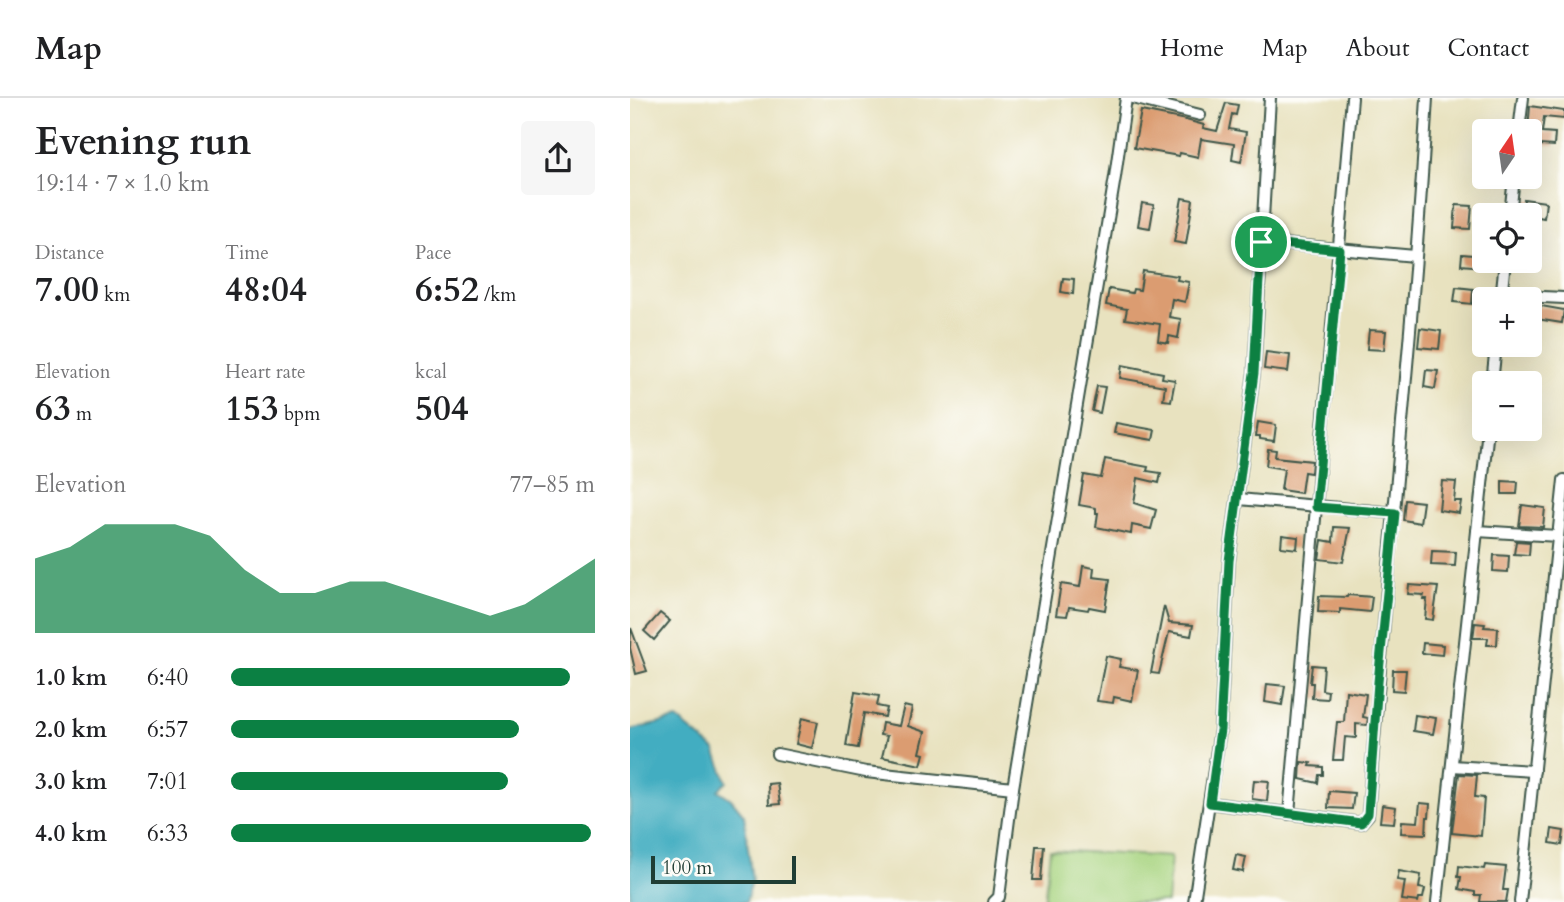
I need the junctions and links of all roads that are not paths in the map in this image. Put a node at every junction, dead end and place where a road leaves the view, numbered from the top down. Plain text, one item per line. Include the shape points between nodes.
1 (1126, 98) edge
2 (1132, 98) edge
3 (1270, 98) edge
4 (1352, 98) edge
5 (1427, 98) edge
6 (1523, 98) edge
7 (1200, 116) dead end
8 (1520, 119) edge
9 (1261, 242) junction
10 (1340, 250) junction
11 (1415, 256) junction
12 (1542, 298) edge
13 (1564, 298) edge
14 (1487, 441) edge
15 (1564, 480) edge
16 (1239, 499) junction
17 (1316, 507) junction
18 (1395, 513) junction
19 (1477, 531) junction
20 (1558, 536) junction
21 (777, 754) dead end
22 (1452, 766) junction
23 (1534, 771) junction
24 (1013, 788) junction
25 (1210, 803) junction
26 (1290, 814) junction
27 (995, 902) edge
28 (1194, 902) edge
29 (1437, 902) edge
30 (1520, 902) edge

1 - 24 street
2 - 7 street
3 - 9 street
4 - 10 street
5 - 11 street
6 - 8 street
9 - 10 street
9 - 16 street via 1254,373
10 - 11 street
10 - 17 street
11 - 18 street
12 - 13 street
14 - 19 street
15 - 20 street
16 - 17 street
16 - 25 street via 1229,561 1220,730
17 - 18 street
17 - 26 street
18 - 26 street via 1368,814 1361,823
19 - 20 street
19 - 22 street
20 - 23 street
21 - 24 street via 866,772
22 - 23 street
22 - 29 street
23 - 30 street
24 - 27 street
25 - 26 street
25 - 28 street

